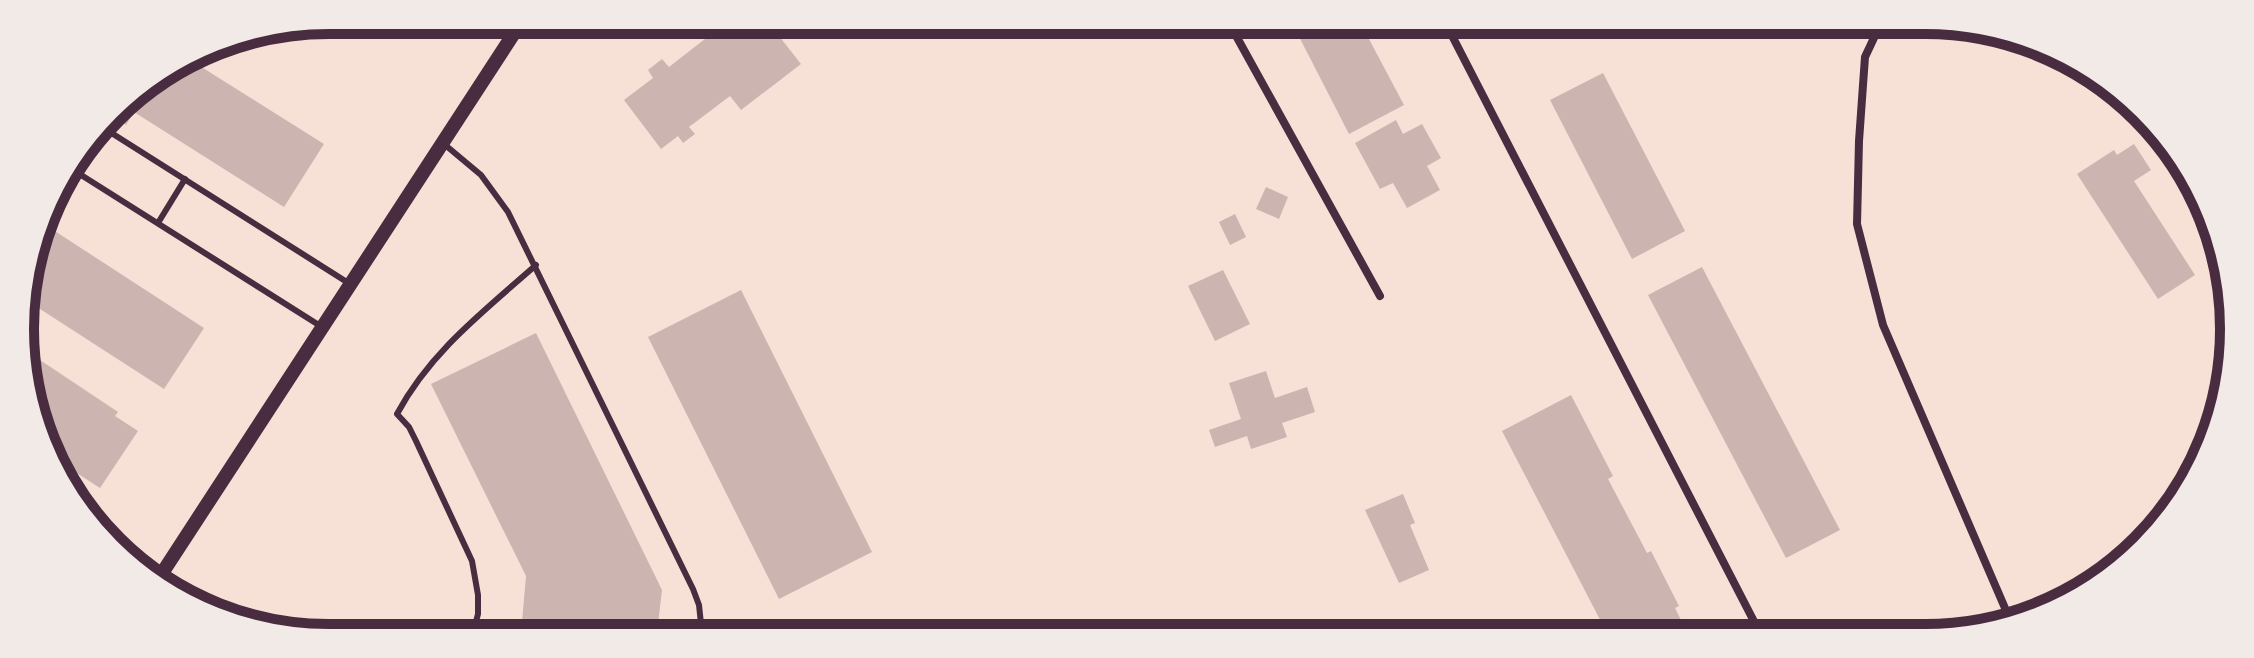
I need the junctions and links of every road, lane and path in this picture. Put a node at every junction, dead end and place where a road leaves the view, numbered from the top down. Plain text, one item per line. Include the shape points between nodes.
1 (513, 34) edge
2 (1235, 34) edge
3 (1451, 34) edge
4 (1876, 34) edge
5 (109, 132) edge
6 (441, 142) junction
7 (79, 173) edge
8 (185, 179) junction
9 (158, 223) junction
10 (536, 265) junction
11 (350, 284) junction
12 (1380, 296) dead end
13 (322, 327) junction
14 (163, 572) edge
15 (2007, 612) edge
16 (475, 624) edge
17 (703, 624) edge
18 (1755, 624) edge

1 - 6 street
2 - 12 street
3 - 18 street
4 - 15 street via 1865,57 1857,224 1883,325
5 - 8 lane
6 - 10 lane via 496,192
6 - 11 street
7 - 9 lane
8 - 9 lane
8 - 11 lane
9 - 13 lane
10 - 16 lane via 438,354 397,414 409,427 472,561 478,595
10 - 17 lane via 693,589
11 - 13 street
13 - 14 street

